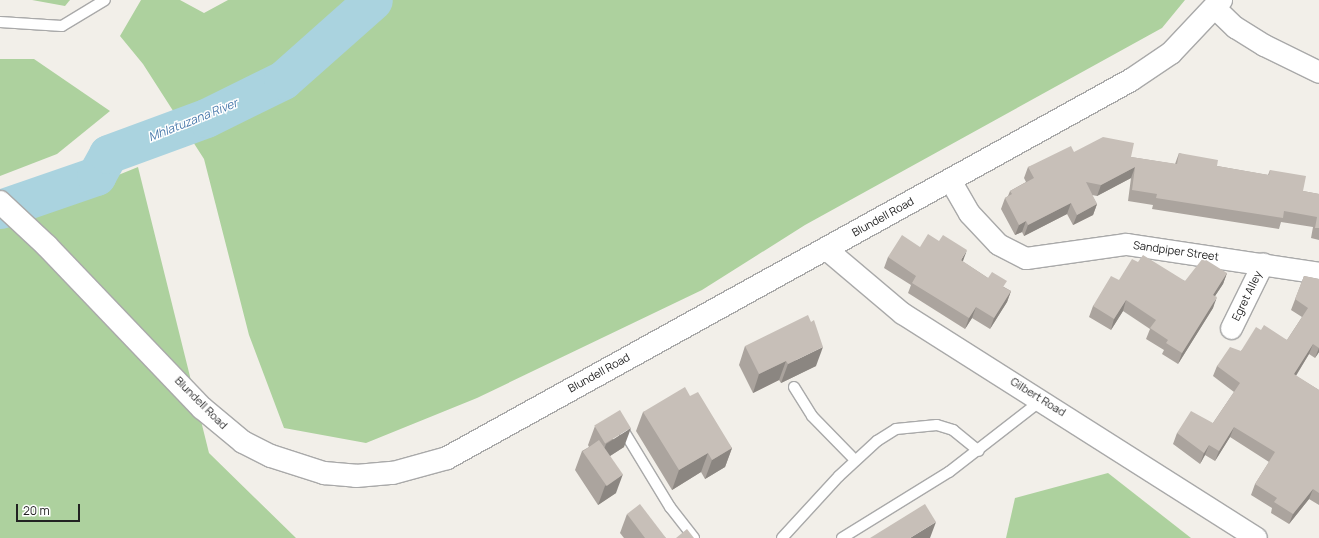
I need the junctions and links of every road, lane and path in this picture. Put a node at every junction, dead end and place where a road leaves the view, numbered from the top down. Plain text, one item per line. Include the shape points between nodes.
1 (105, 0) edge
2 (1218, 4) edge
3 (0, 22) edge
4 (1319, 72) edge
5 (950, 180) junction
6 (0, 202) edge
7 (825, 248) junction
8 (1262, 263) junction
9 (1319, 273) edge
10 (1231, 328) dead end
11 (794, 387) dead end
12 (1043, 399) junction
13 (625, 433) edge
14 (979, 451) junction
15 (855, 460) junction
16 (694, 538) edge
17 (782, 538) edge
18 (842, 538) edge
19 (1256, 538) edge

1 - 3 lane via 62,26
2 - 4 street via 1235,27 1264,45
2 - 5 street, Blundell Road via 1170,53 1131,80
5 - 7 street, Blundell Road
5 - 8 street, Sandpiper Street via 968,213 998,244 1026,258 1126,244
6 - 7 street, Blundell Road via 212,418 242,442 264,453 324,473 356,476 393,474 447,458
7 - 12 street, Gilbert Road via 902,313
8 - 9 street, Sandpiper Street
8 - 10 street, Egret Alley
11 - 15 lane via 812,416
12 - 14 lane
12 - 19 street, Gilbert Road
13 - 16 lane via 670,507
14 - 15 lane via 953,430 918,424 896,429
14 - 18 lane
15 - 17 lane

